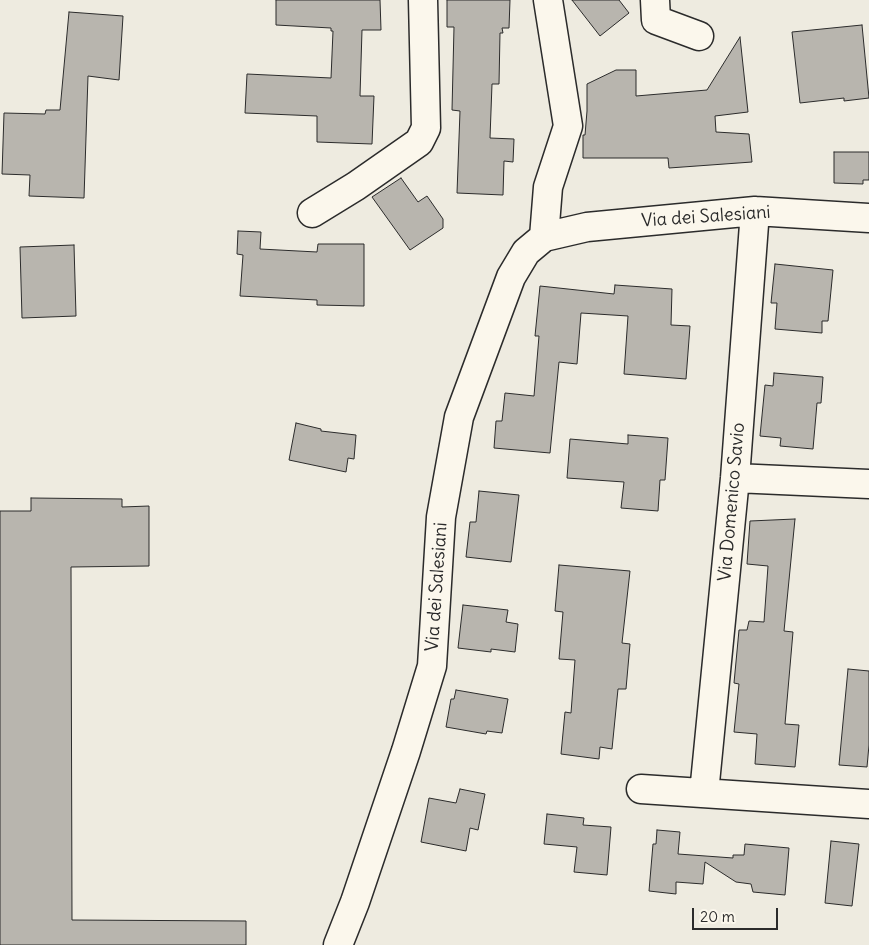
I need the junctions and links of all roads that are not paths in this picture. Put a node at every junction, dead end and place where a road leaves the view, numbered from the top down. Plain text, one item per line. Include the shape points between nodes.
1 (423, 0) edge
2 (548, 0) edge
3 (655, 0) edge
4 (699, 36) dead end
5 (755, 211) junction
6 (312, 213) dead end
7 (869, 218) edge
8 (544, 237) junction
9 (735, 478) junction
10 (869, 484) edge
11 (641, 789) dead end
12 (704, 794) junction
13 (869, 804) edge
14 (338, 945) edge

1 - 6 street via 426,128 418,142
2 - 8 street via 568,126 548,187
3 - 4 street via 656,20
5 - 7 street, Via dei Salesiani
5 - 8 street, Via dei Salesiani via 587,227
5 - 9 street, Via Domenico Savio
8 - 14 street, Via dei Salesiani via 526,252 511,277 459,417 441,517 432,666 404,760
9 - 10 street
9 - 12 street, Via Domenico Savio
11 - 12 street
12 - 13 street

